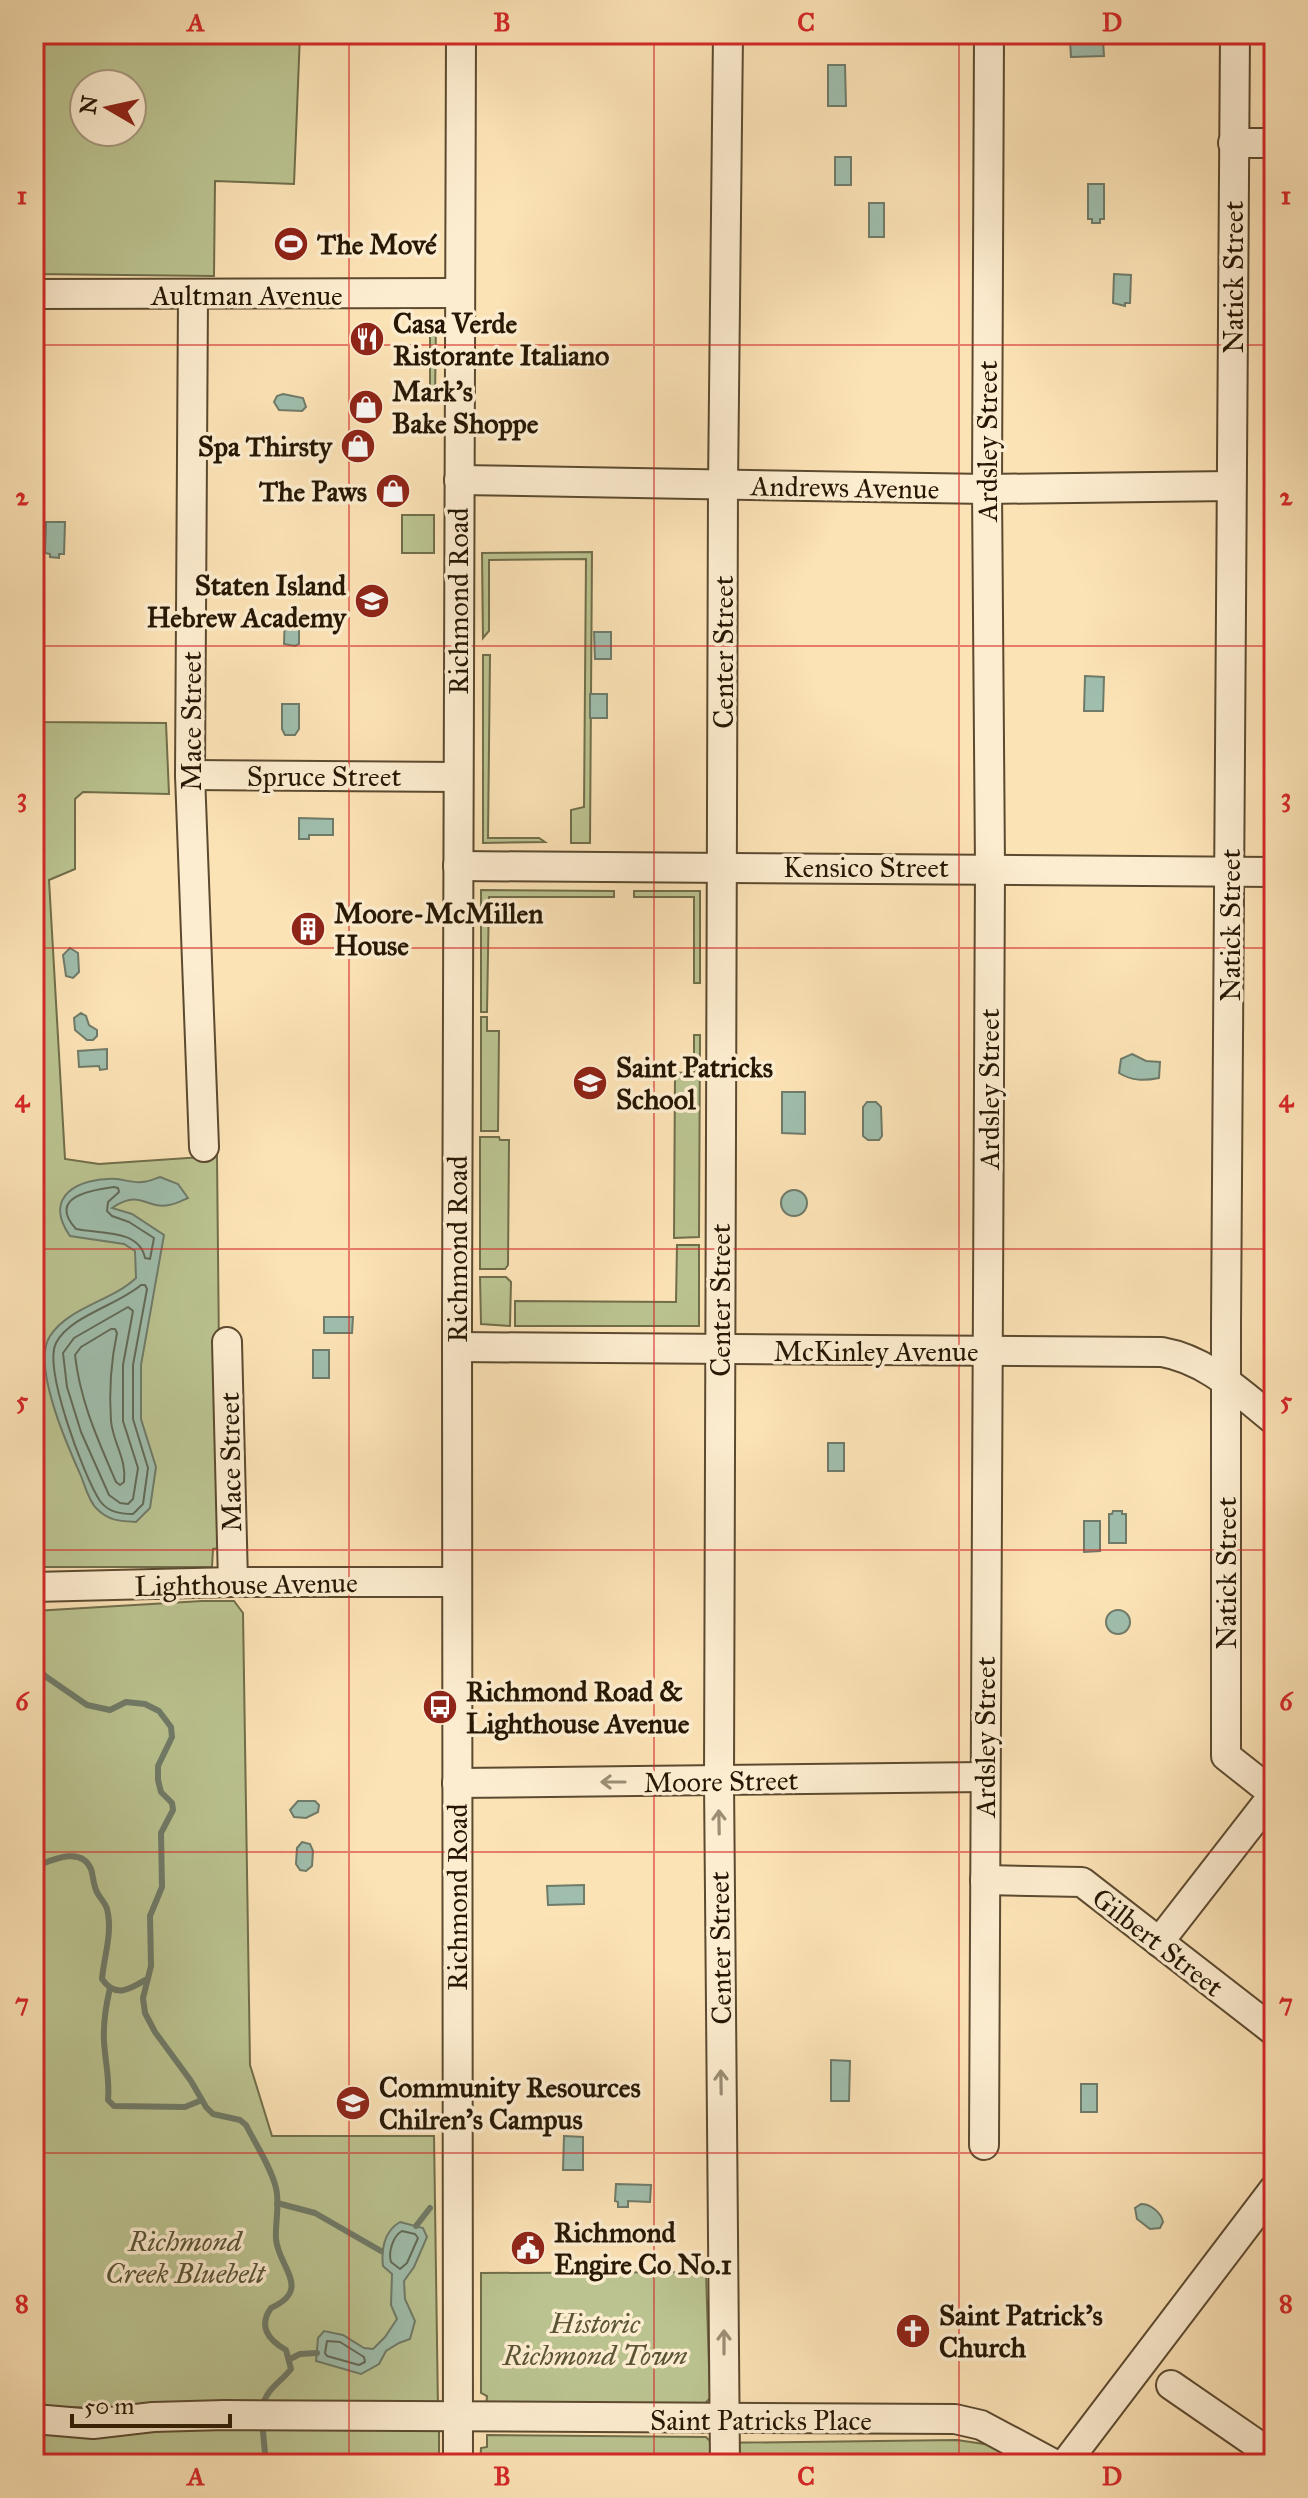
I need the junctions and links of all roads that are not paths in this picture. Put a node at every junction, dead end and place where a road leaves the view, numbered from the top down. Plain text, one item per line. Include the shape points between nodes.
1 (461, 34) edge
2 (728, 34) edge
3 (989, 34) edge
4 (1235, 34) edge
5 (1233, 143) junction
6 (1274, 143) edge
7 (459, 293) junction
8 (34, 294) edge
9 (193, 296) junction
10 (459, 480) junction
11 (723, 485) junction
12 (1231, 486) junction
13 (987, 489) junction
14 (190, 775) junction
15 (458, 777) junction
16 (458, 866) junction
17 (722, 866) junction
18 (990, 868) junction
19 (1230, 870) junction
20 (1274, 872) edge
21 (204, 1147) dead end
22 (227, 1342) dead end
23 (457, 1347) junction
24 (720, 1350) junction
25 (987, 1351) junction
26 (1226, 1380) junction
27 (1268, 1405) edge
28 (233, 1582) junction
29 (457, 1582) junction
30 (34, 1587) edge
31 (984, 1777) junction
32 (719, 1781) junction
33 (457, 1783) junction
34 (1274, 1794) edge
35 (985, 1880) junction
36 (1159, 1942) junction
37 (1274, 2031) edge
38 (984, 2145) dead end
39 (1274, 2189) edge
40 (1171, 2385) dead end
41 (458, 2418) junction
42 (34, 2419) edge
43 (724, 2420) junction
44 (1274, 2456) edge
45 (458, 2464) edge
46 (725, 2464) edge
47 (1054, 2464) edge
48 (1065, 2464) edge

1 - 7 street, Richmond Road
2 - 11 street, Center Street
3 - 13 street, Ardsley Street
4 - 5 street, Natick Street
5 - 6 street
5 - 12 street, Natick Street
7 - 9 street, Aultman Avenue
7 - 10 street, Richmond Road
8 - 9 street, Aultman Avenue
9 - 14 street, Mace Street
10 - 11 street, Andrews Avenue
10 - 15 street, Richmond Road
11 - 13 street, Andrews Avenue
11 - 17 street, Center Street
12 - 13 street, Andrews Avenue
12 - 19 street, Natick Street
13 - 18 street, Ardsley Street
14 - 15 street, Spruce Street
14 - 21 street, Mace Street
15 - 16 street, Richmond Road
16 - 17 street, Kensico Street
16 - 23 street, Richmond Road
17 - 18 street, Kensico Street
17 - 24 street, Center Street
18 - 19 street, Kensico Street
18 - 25 street, Ardsley Street
19 - 20 street, Kensico Street
19 - 26 street, Natick Street
22 - 28 street, Mace Street
23 - 24 street, McKinley Avenue
23 - 29 street, Richmond Road
24 - 25 street, McKinley Avenue
24 - 32 street, Center Street
25 - 26 street, McKinley Avenue via 1162,1352
25 - 31 street, Ardsley Street
26 - 27 street, McKinley Avenue
26 - 34 street, Natick Street via 1226,1756
28 - 29 street, Lighthouse Avenue
28 - 30 street, Lighthouse Avenue
29 - 33 street, Richmond Road
31 - 32 street, Moore Street
31 - 35 street, Ardsley Street
32 -> 33 street, Moore Street
43 -> 32 street, Center Street
33 - 41 street, Richmond Road
34 - 36 street
35 - 36 street, Gilbert Street via 1082,1882
35 - 38 street, Ardsley Street
36 - 37 street, Gilbert Street
39 - 48 street
40 - 44 street
41 - 42 street, Saint Patricks Place via 225,2415 93,2424
41 - 43 street, Saint Patricks Place
41 - 45 street, Richmond Road
43 - 46 street, Center Street
43 - 47 street, Saint Patricks Place via 955,2419 981,2425

